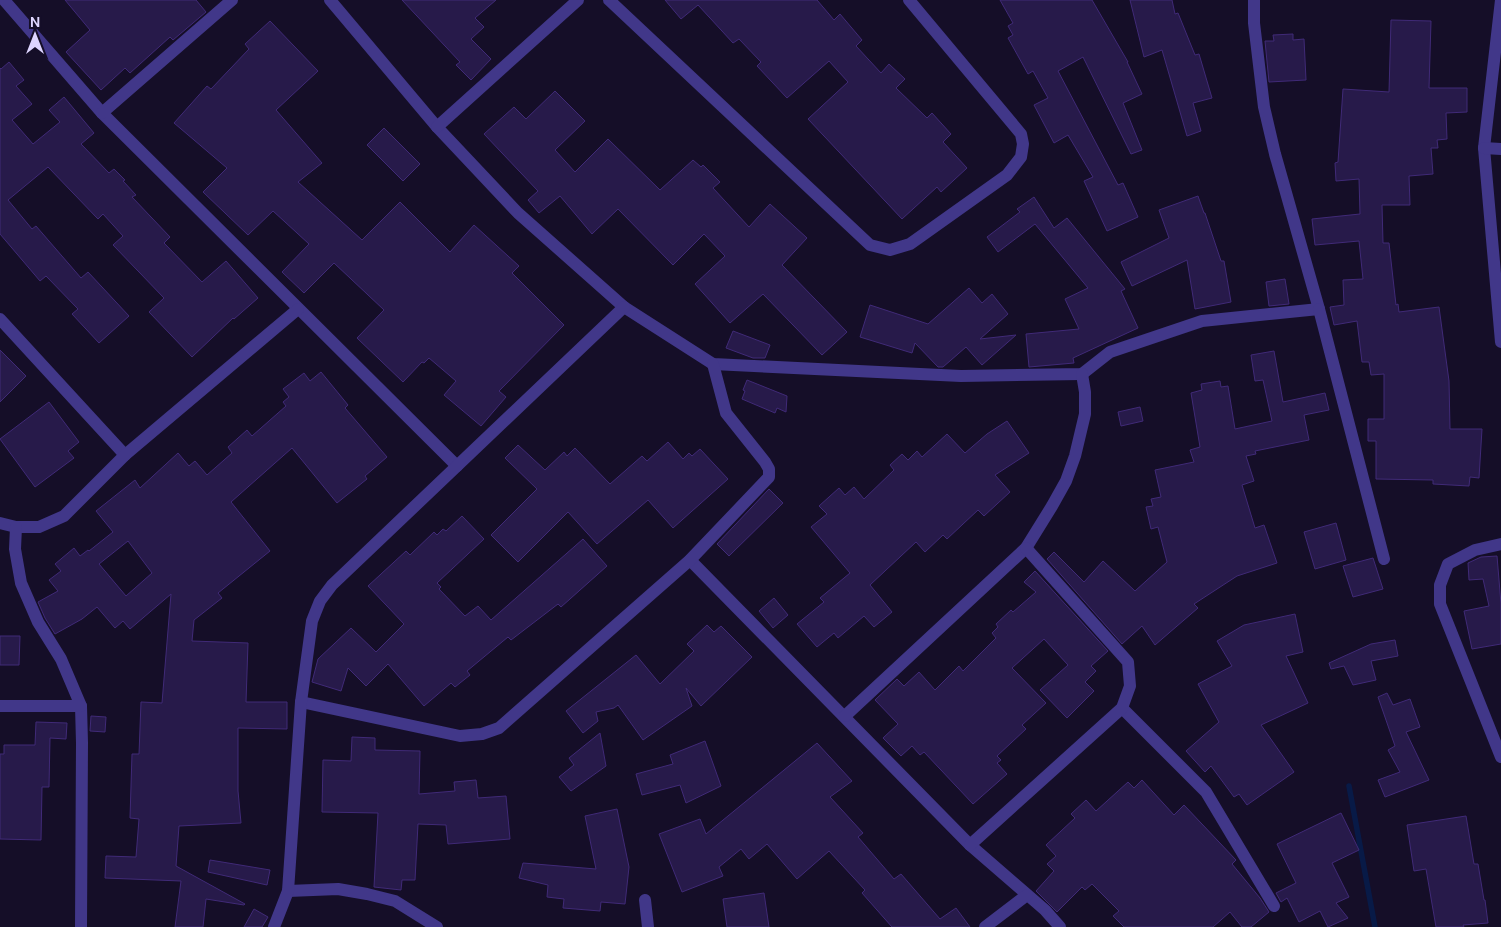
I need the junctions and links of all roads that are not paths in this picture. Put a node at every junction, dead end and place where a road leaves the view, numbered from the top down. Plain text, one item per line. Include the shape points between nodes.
1 (4, 0) edge
2 (232, 0) edge
3 (330, 0) edge
4 (578, 0) edge
5 (609, 0) edge
6 (909, 0) edge
7 (1254, 0) edge
8 (1500, 0) edge
9 (102, 113) junction
10 (436, 127) junction
11 (1484, 148) junction
12 (1501, 149) edge
13 (624, 307) junction
14 (298, 308) junction
15 (1319, 310) junction
16 (0, 319) edge
17 (1501, 342) edge
18 (713, 364) junction
19 (1082, 374) junction
20 (125, 455) junction
21 (457, 466) junction
22 (0, 523) edge
23 (16, 528) junction
24 (1501, 544) edge
25 (1026, 548) junction
26 (690, 560) junction
27 (1384, 560) dead end
28 (301, 702) junction
29 (0, 706) edge
30 (81, 706) junction
31 (1122, 708) junction
32 (845, 716) junction
33 (1501, 757) edge
34 (970, 845) junction
35 (288, 891) junction
36 (1027, 895) junction
37 (645, 900) dead end
38 (1274, 906) dead end
39 (81, 927) edge
40 (274, 927) edge
41 (437, 927) edge
42 (648, 927) edge
43 (986, 927) edge
44 (1060, 927) edge

1 - 9 street
2 - 9 street
3 - 10 street
4 - 10 street
5 - 6 street via 870,244 890,250 910,244 1007,175 1021,157 1023,144 1021,134
7 - 15 street via 1264,107
8 - 11 street
9 - 14 street
10 - 13 street via 518,213
11 - 12 street
11 - 17 street
13 - 18 street
13 - 21 street
14 - 20 street
14 - 21 street
15 - 19 street via 1202,321 1110,352
15 - 27 street
16 - 20 street
18 - 19 street via 961,376
18 - 26 street via 726,413 765,462 769,477
19 - 25 street via 1085,414 1075,456 1066,481
20 - 23 street via 64,516 39,526
21 - 28 street via 320,601 312,621
22 - 23 street
23 - 30 street via 15,549 21,583 38,622 61,659
24 - 33 street via 1475,550 1448,564 1440,586 1440,604
25 - 31 street via 1128,662 1130,686
25 - 32 street
26 - 28 street via 499,728 460,736
26 - 32 street
28 - 35 street
29 - 30 street
30 - 39 street
31 - 34 street
31 - 38 street via 1206,792
32 - 34 street
34 - 36 street
35 - 40 street
35 - 41 street via 338,888 367,894 395,901
36 - 43 street
36 - 44 street
37 - 42 street

